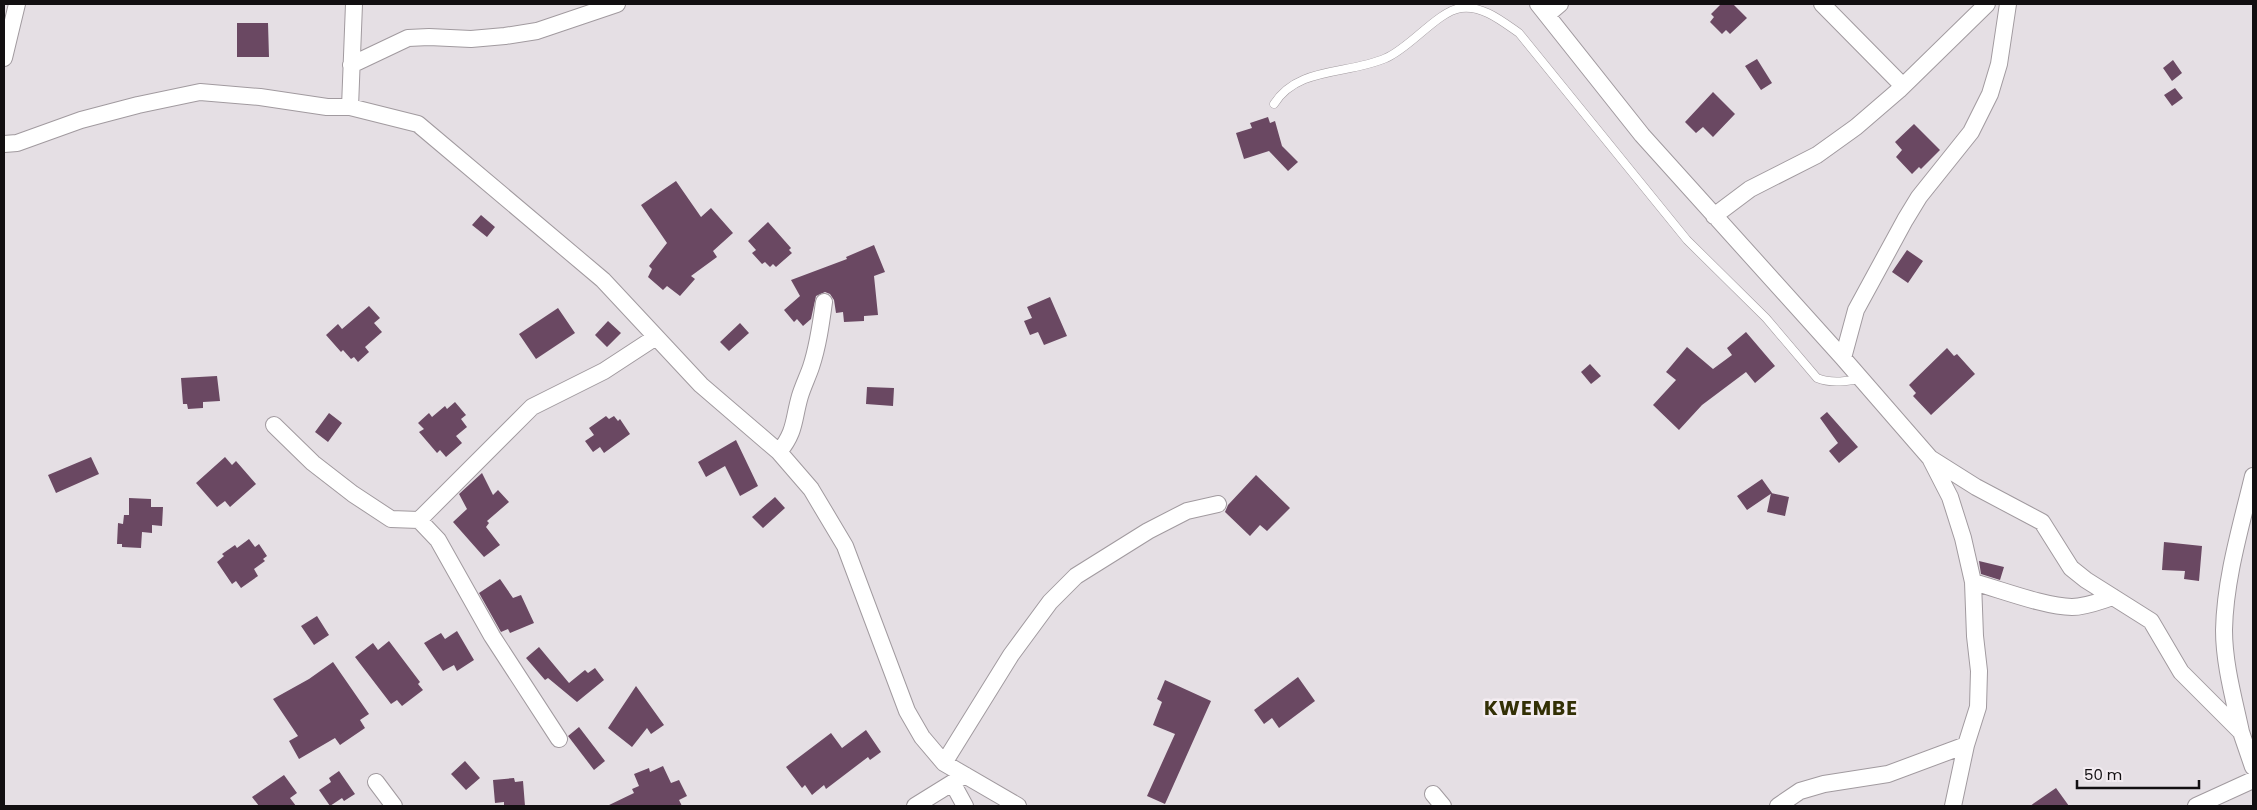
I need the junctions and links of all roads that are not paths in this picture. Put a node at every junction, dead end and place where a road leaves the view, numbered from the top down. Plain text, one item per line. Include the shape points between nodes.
1 (17, 4) edge
2 (354, 4) edge
3 (617, 4) edge
4 (1560, 4) edge
5 (1822, 4) edge
6 (1987, 4) edge
7 (2008, 4) edge
8 (1543, 9) edge
9 (4, 58) edge
10 (351, 65) junction
11 (1903, 86) junction
12 (1274, 104) dead end
13 (350, 107) junction
14 (4, 144) edge
15 (1714, 216) junction
16 (824, 302) dead end
17 (656, 337) junction
18 (1843, 358) junction
19 (1861, 380) junction
20 (274, 425) dead end
21 (779, 452) junction
22 (1930, 458) junction
23 (2253, 476) edge
24 (1218, 504) dead end
25 (419, 520) junction
26 (1973, 582) junction
27 (2113, 597) junction
28 (2241, 732) junction
29 (559, 739) dead end
30 (1966, 745) junction
31 (944, 763) junction
32 (2253, 767) edge
33 (959, 780) junction
34 (2253, 780) edge
35 (376, 782) dead end
36 (394, 806) edge
37 (916, 806) edge
38 (965, 806) edge
39 (1018, 806) edge
40 (1778, 806) edge
41 (1953, 806) edge
42 (2196, 806) edge

1 - 9 street
2 - 10 street
3 - 10 street via 537,31 471,39 408,38
4 - 8 street
5 - 11 street
6 - 11 street
7 - 18 street via 1999,64 1990,94 1971,132 1919,197 1905,220 1856,310
8 - 15 street via 1642,135
10 - 13 street
11 - 15 street via 1856,127 1817,155 1750,189
12 - 19 lane via 1280,94 1299,80 1365,66 1389,57 1459,8 1495,16 1519,33 1687,240 1766,318 1817,378 1826,382
13 - 14 street via 200,92 128,107 17,143
13 - 17 street via 418,124 603,280
15 - 18 street
16 - 21 street via 819,337 800,397 797,418 788,441
17 - 21 street via 701,385
17 - 25 street via 604,372 532,408
18 - 19 street
19 - 22 street
20 - 25 street via 312,463 368,504 391,519
21 - 31 street via 811,489 845,546 907,711 922,737
22 - 26 street via 1950,497
22 - 27 street via 2042,522 2071,568
23 - 28 street via 2237,543 2224,631 2226,658
24 - 31 street via 1187,511 1076,576 1050,602 1011,655
25 - 29 street via 438,540 492,636
26 - 27 street via 2071,607
26 - 30 street via 1978,706
27 - 28 street via 2152,621 2181,672
28 - 32 street
30 - 40 street via 1888,774 1800,791
30 - 41 street
31 - 33 street
33 - 37 street
33 - 38 street
33 - 39 street
34 - 42 street
35 - 36 street

